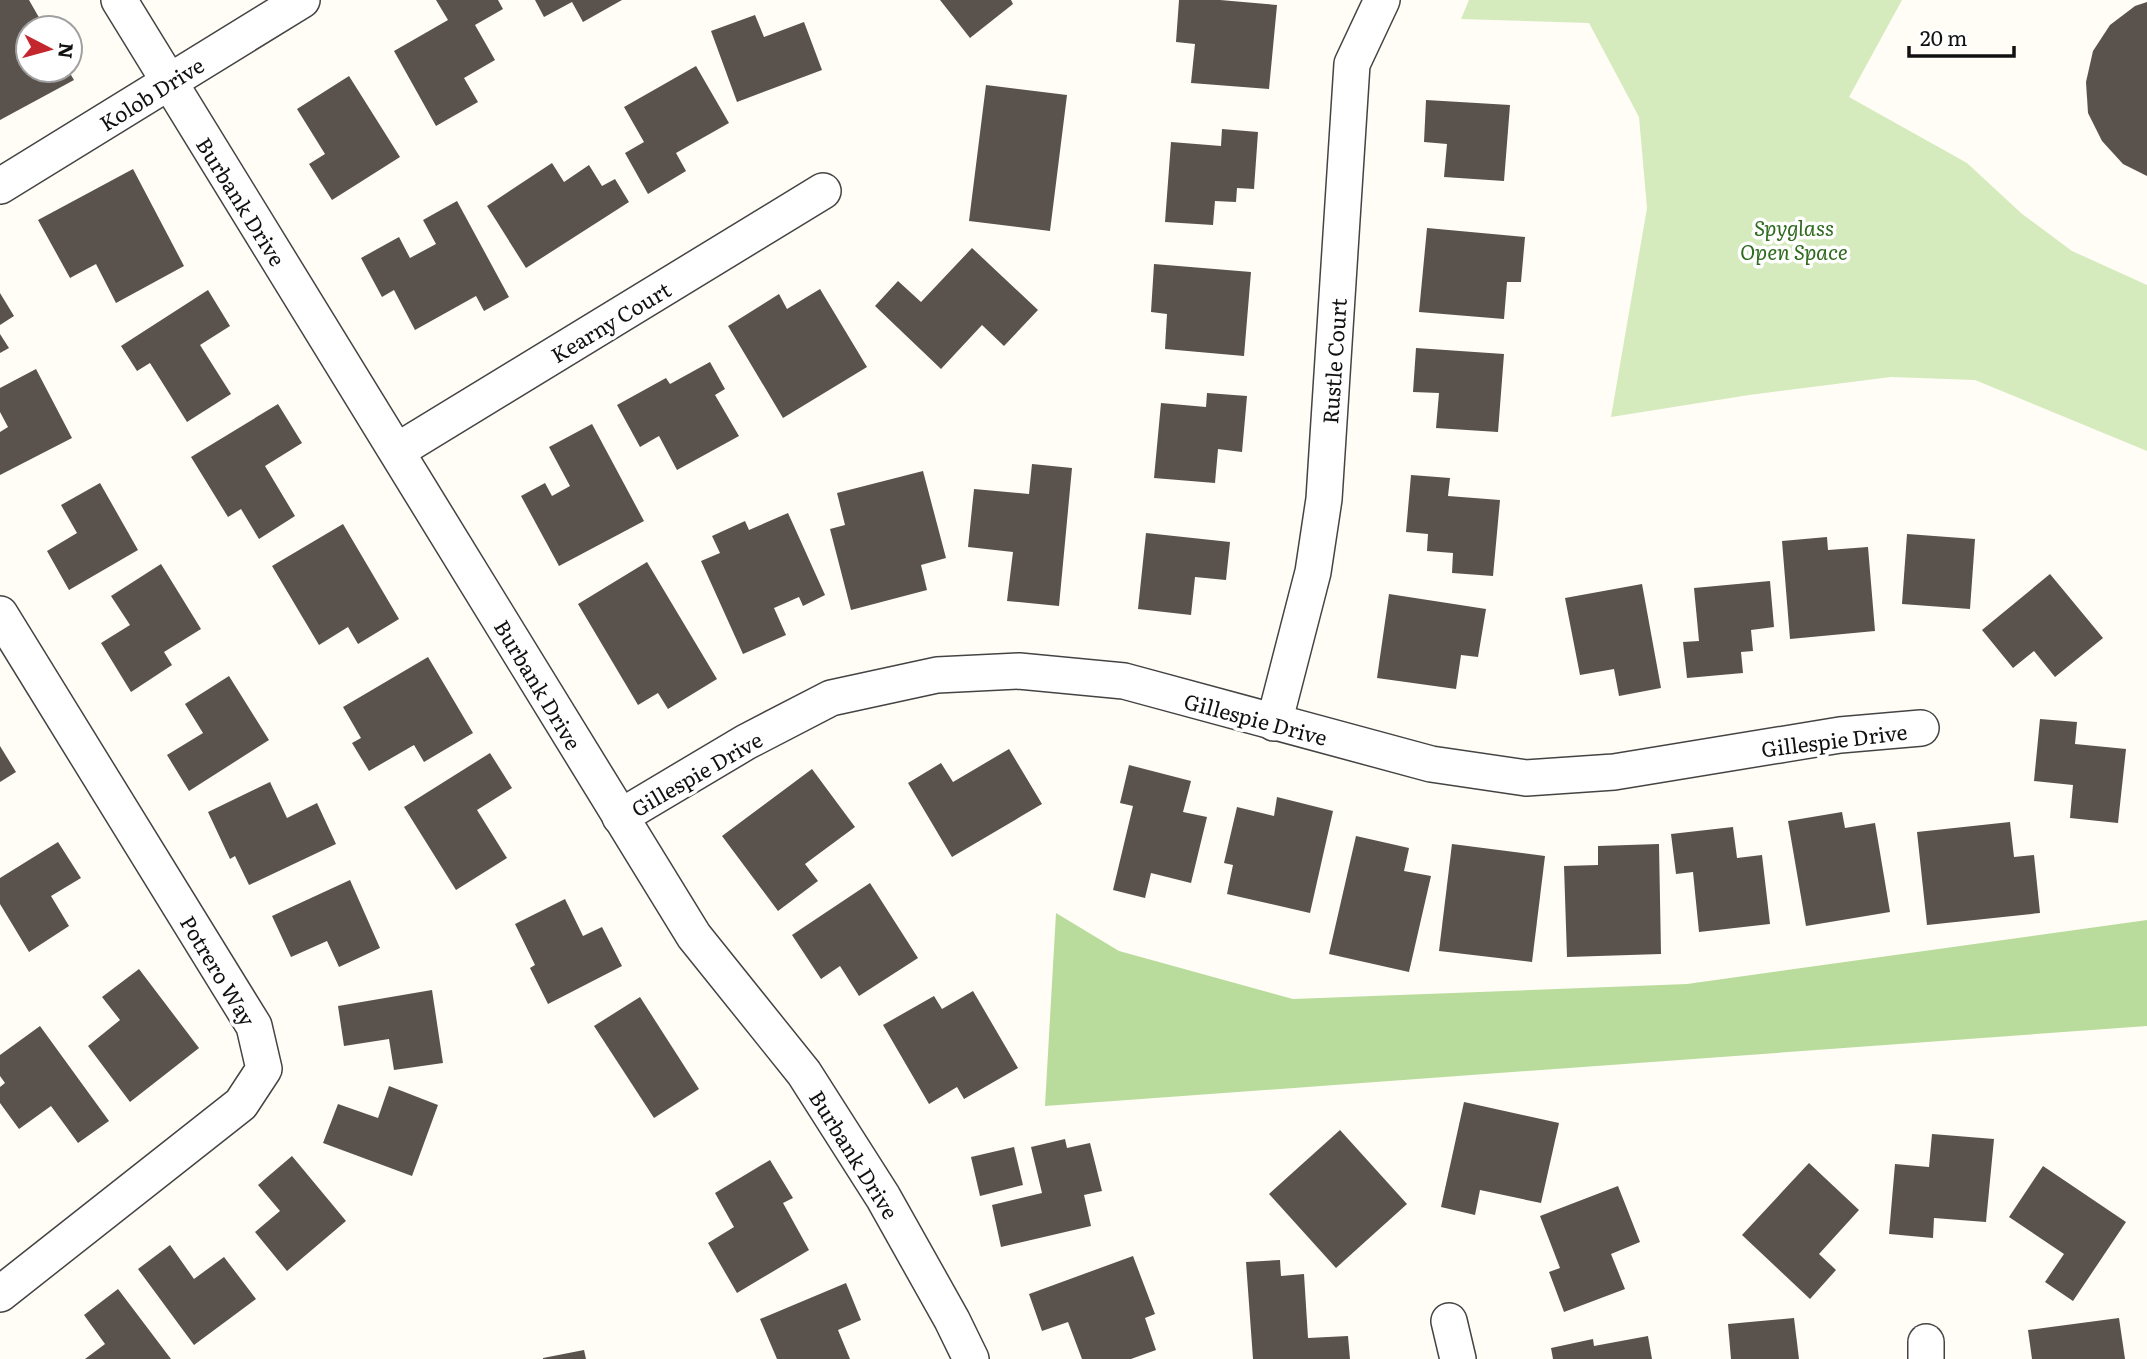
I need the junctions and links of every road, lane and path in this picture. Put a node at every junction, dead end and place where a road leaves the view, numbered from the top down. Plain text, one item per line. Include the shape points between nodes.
1 (118, 0) edge
2 (302, 0) edge
3 (1382, 0) edge
4 (169, 82) junction
5 (0, 186) edge
6 (823, 191) dead end
7 (397, 451) junction
8 (0, 614) edge
9 (1274, 723) junction
10 (1921, 728) dead end
11 (620, 817) junction
12 (0, 1294) edge
13 (1449, 1321) dead end
14 (971, 1359) edge
15 (1458, 1359) edge

1 - 4 street, Burbank Drive
2 - 4 street, Kolob Drive
3 - 9 street, Rustle Court via 1352,64 1324,499 1313,572
4 - 5 street, Kolob Drive
4 - 7 street, Burbank Drive
6 - 7 street, Kearny Court
7 - 11 street, Burbank Drive
8 - 12 street, Potrero Way via 254,1026 264,1069 242,1104
9 - 10 street, Gillespie Drive via 1431,764 1526,778 1614,772 1840,735
9 - 11 street, Gillespie Drive via 1124,681 1019,671 937,675 831,698
11 - 14 street, Burbank Drive via 694,936 804,1073 883,1197
13 - 15 street

